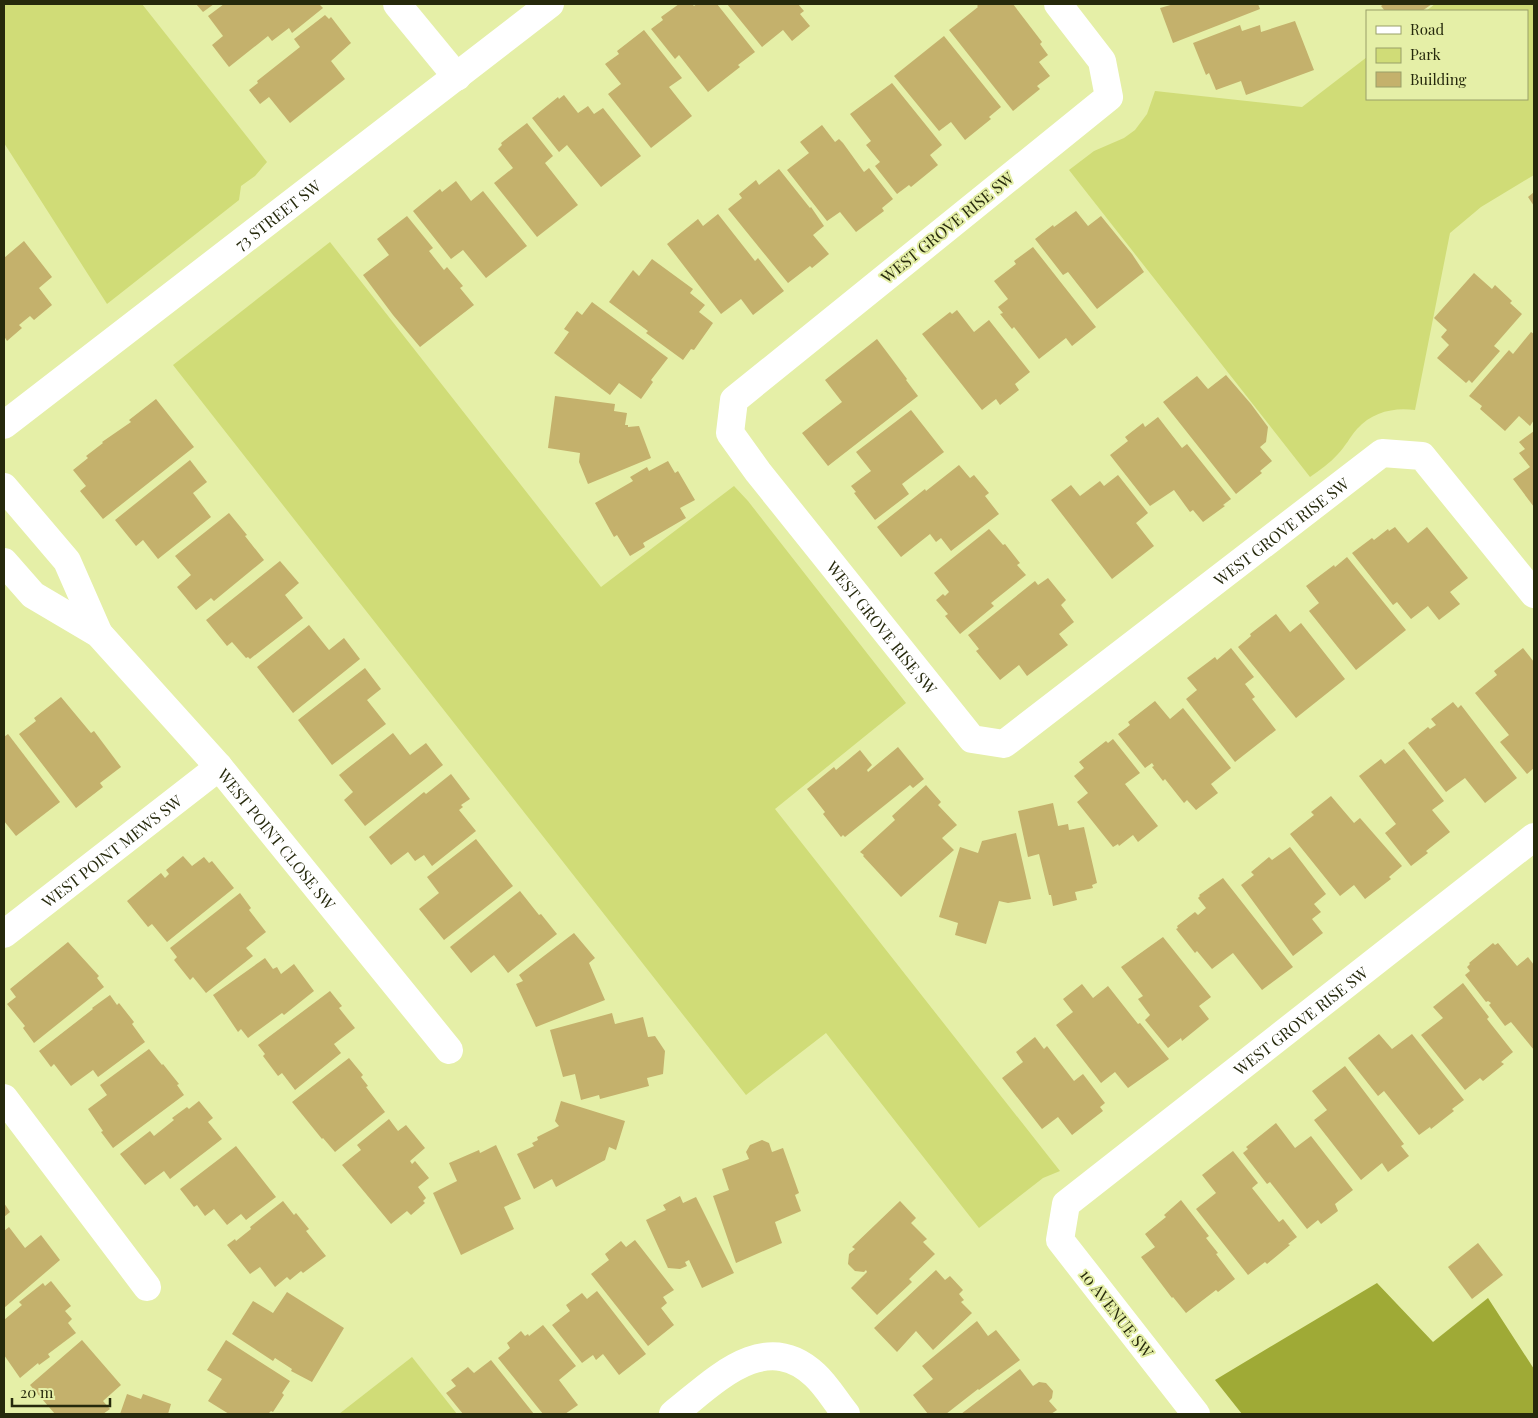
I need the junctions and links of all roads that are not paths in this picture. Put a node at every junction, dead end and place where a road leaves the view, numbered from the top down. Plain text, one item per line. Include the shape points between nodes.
1 (397, 4) edge
2 (550, 4) edge
3 (1058, 4) edge
4 (457, 77) junction
5 (4, 424) edge
6 (4, 487) edge
7 (4, 562) edge
8 (1534, 594) edge
9 (99, 634) junction
10 (219, 768) junction
11 (1534, 837) edge
12 (4, 934) edge
13 (450, 1050) dead end
14 (4, 1098) edge
15 (1066, 1204) joint
16 (147, 1287) dead end
17 (673, 1414) edge
18 (846, 1414) edge
19 (1196, 1414) edge

1 - 4 street
2 - 4 street, 73 STREET SW
3 - 8 street, WEST GROVE RISE SW via 1102,61 1109,97 734,400 730,433 972,739 1004,744 1382,453 1422,456
4 - 5 street, 73 STREET SW
6 - 9 street, WEST POINT CLOSE SW via 67,561
7 - 9 street, WEST POINT CLOSE SW via 33,595
9 - 10 street, WEST POINT CLOSE SW
10 - 12 street, WEST POINT MEWS SW
10 - 13 street, WEST POINT CLOSE SW
11 - 15 street, WEST GROVE RISE SW
14 - 16 street
15 - 19 street, 10 AVENUE SW via 1060,1240
17 - 18 street via 734,1367 747,1361 773,1357 789,1360 815,1375

